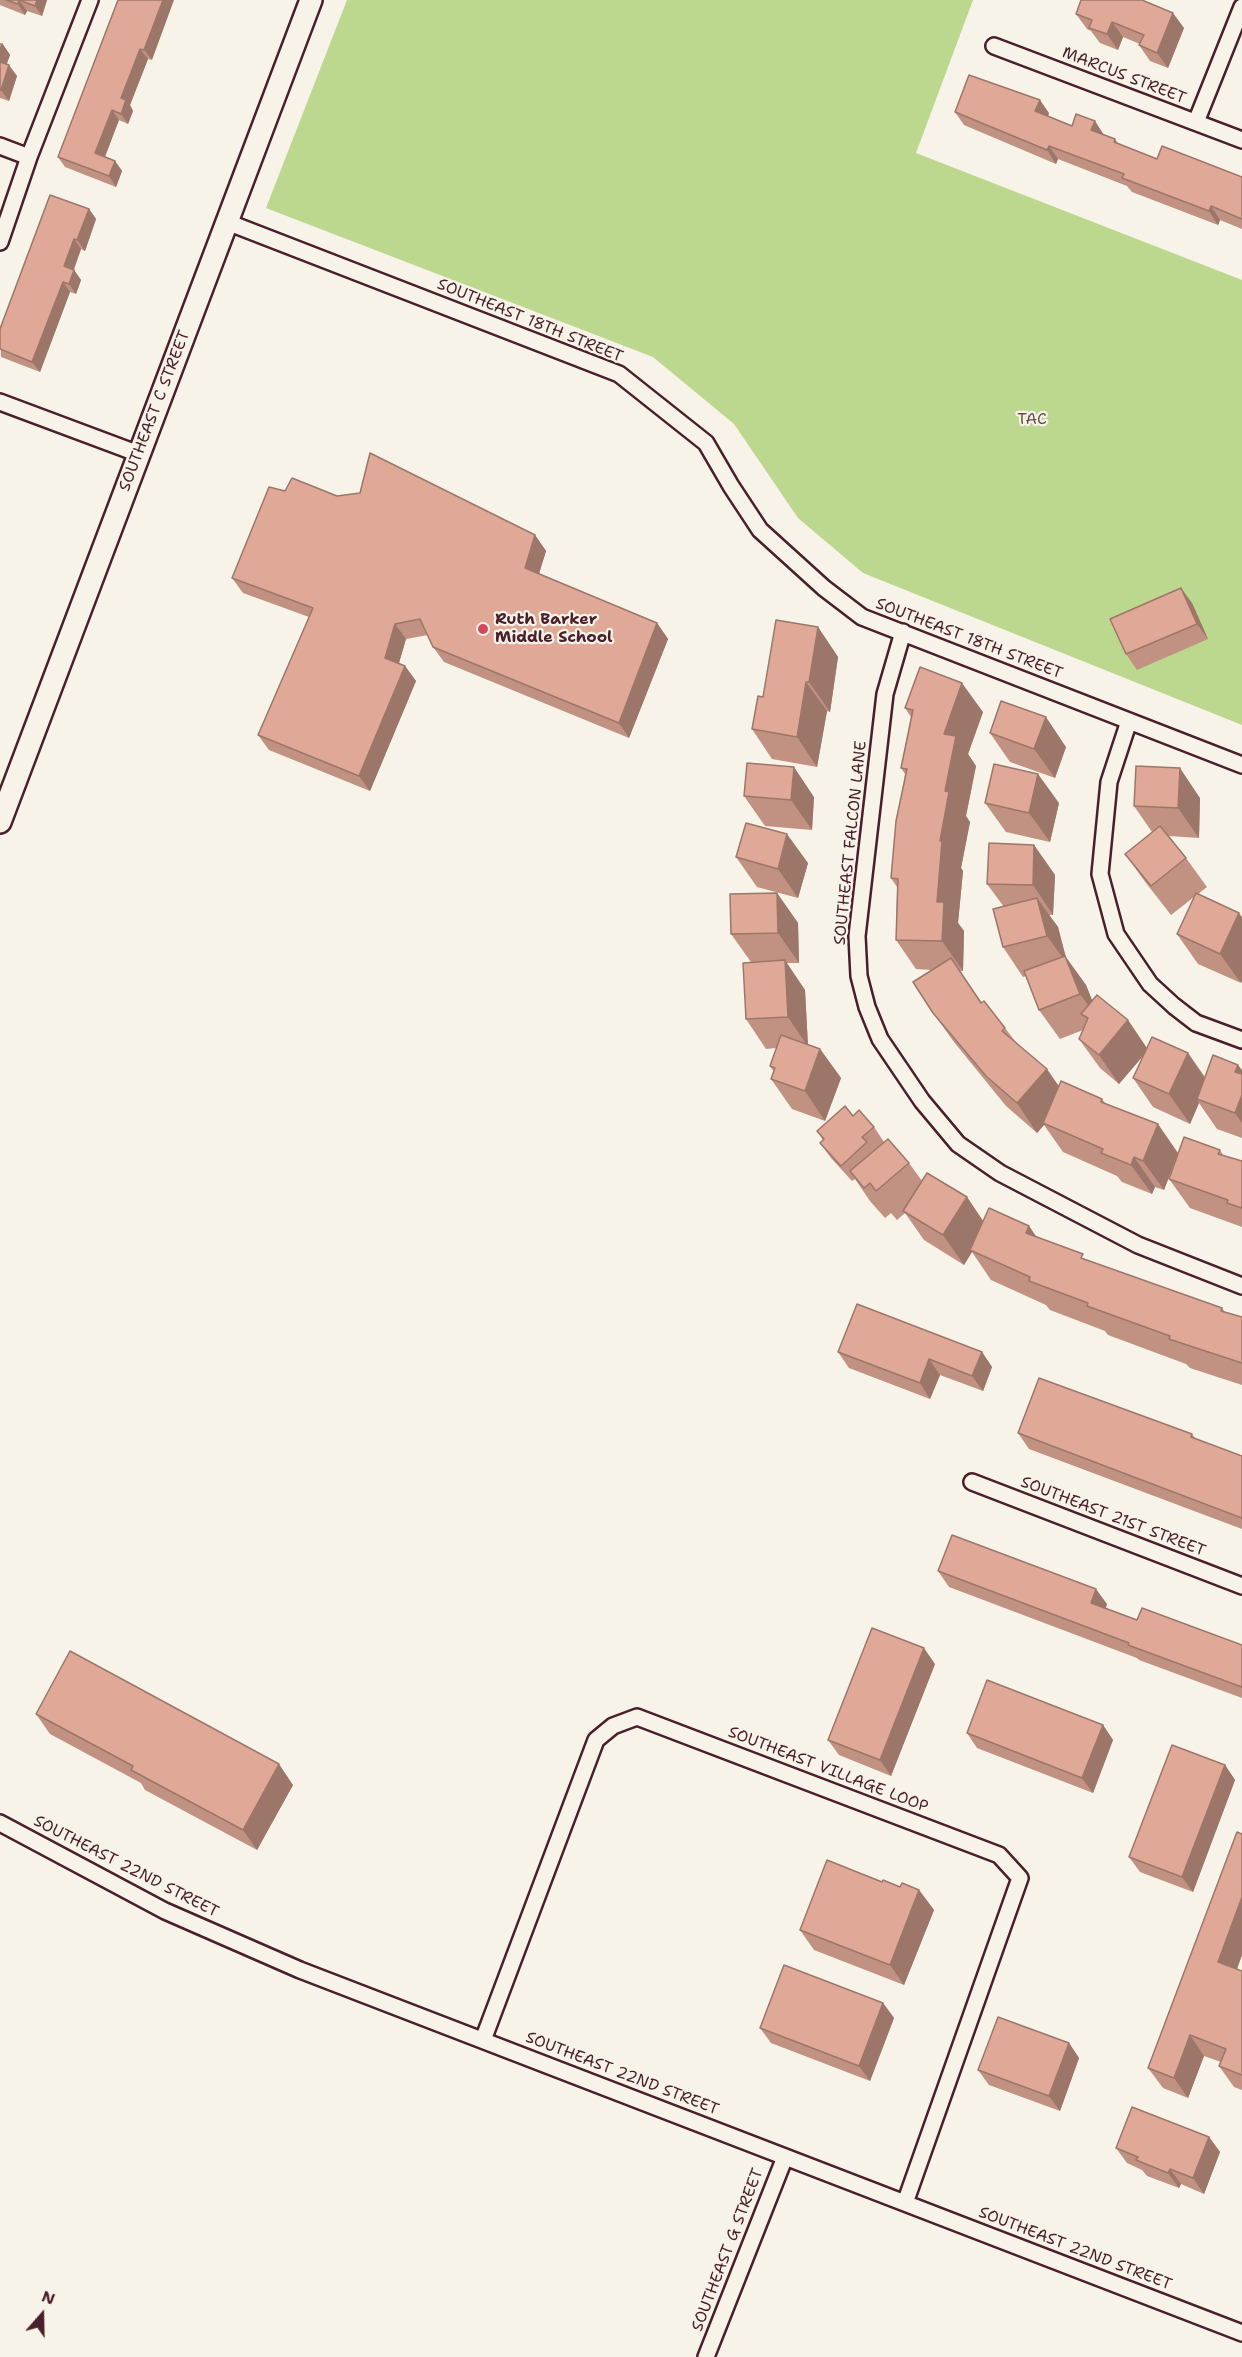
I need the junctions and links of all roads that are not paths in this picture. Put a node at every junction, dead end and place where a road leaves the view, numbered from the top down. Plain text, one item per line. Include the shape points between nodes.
1 (90, 0) edge
2 (311, 0) edge
3 (1242, 7) edge
4 (994, 46) dead end
5 (1196, 122) junction
6 (1242, 140) edge
7 (0, 146) edge
8 (29, 157) junction
9 (227, 222) junction
10 (0, 242) edge
11 (0, 402) edge
12 (139, 454) junction
13 (903, 632) junction
14 (1129, 722) junction
15 (1242, 765) edge
16 (0, 822) edge
17 (1242, 1040) edge
18 (1242, 1286) edge
19 (972, 1482) dead end
20 (1242, 1586) edge
21 (0, 1823) edge
22 (483, 2040) junction
23 (785, 2157) junction
24 (904, 2203) junction
25 (1242, 2332) edge
26 (706, 2357) edge

1 - 8 street
2 - 9 street, SOUTHEAST C STREET
3 - 5 street
4 - 5 street, MARCUS STREET
5 - 6 street, MARCUS STREET
7 - 8 street
8 - 10 street
9 - 12 street, SOUTHEAST C STREET
9 - 13 street, SOUTHEAST 18TH STREET via 619,374 706,442 760,530 862,617
11 - 12 street
12 - 16 street, SOUTHEAST C STREET
13 - 14 street, SOUTHEAST 18TH STREET
13 - 18 street, SOUTHEAST FALCON LANE via 885,694 857,936 859,976 880,1039 921,1101 958,1144 1000,1173 1138,1245
14 - 15 street, SOUTHEAST 18TH STREET
14 - 17 street via 1109,782 1100,874 1116,934 1150,984 1174,1005 1196,1023
19 - 20 street, SOUTHEAST 21ST STREET
21 - 22 street, SOUTHEAST 22ND STREET via 165,1911 300,1970
22 - 23 street, SOUTHEAST 22ND STREET
22 - 24 street, SOUTHEAST VILLAGE LOOP via 596,1740 613,1726 637,1717 999,1855 1020,1878
23 - 24 street, SOUTHEAST 22ND STREET
23 - 26 street, SOUTHEAST G STREET
24 - 25 street, SOUTHEAST 22ND STREET

